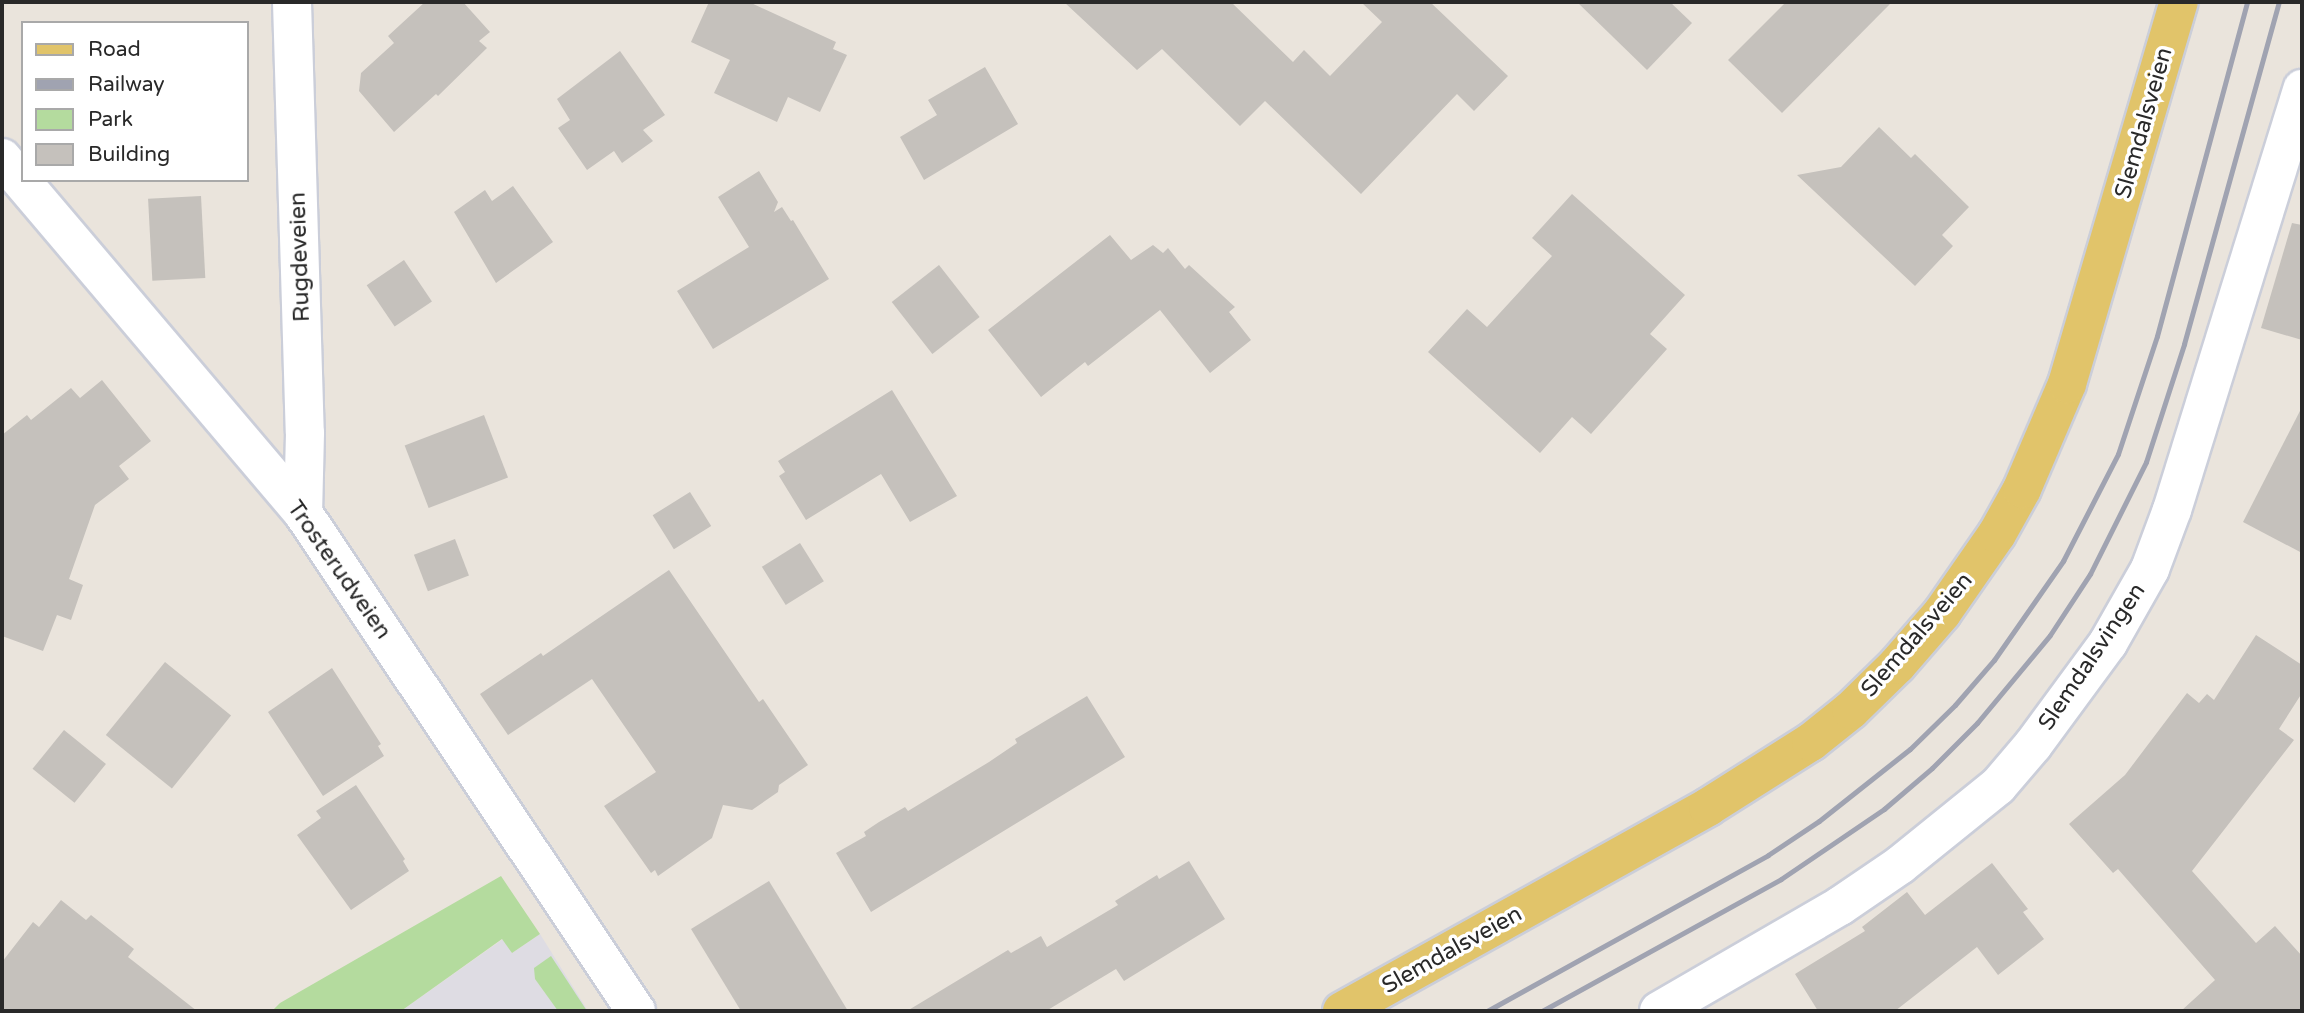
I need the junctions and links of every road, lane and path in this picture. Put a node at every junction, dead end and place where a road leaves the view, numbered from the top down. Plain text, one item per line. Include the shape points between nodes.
1 (292, 2) edge
2 (2179, 2) edge
3 (2302, 89) edge
4 (2, 158) edge
5 (21, 180) edge
6 (22, 182) edge
7 (303, 513) junction
8 (636, 1011) edge
9 (1342, 1011) edge
10 (1659, 1011) edge

1 - 7 street, Rugdeveien via 305,433
2 - 9 main road, Slemdalsveien via 2086,327 2054,418 1997,534 1942,613 1851,710 1801,749 1696,814
3 - 10 street, Slemdalsvingen via 2172,510 2146,578 2101,652 2034,745 1998,786 1900,865 1840,906
4 - 5 street, Trosterudveien
6 - 7 street, Trosterudveien
7 - 8 street, Trosterudveien

